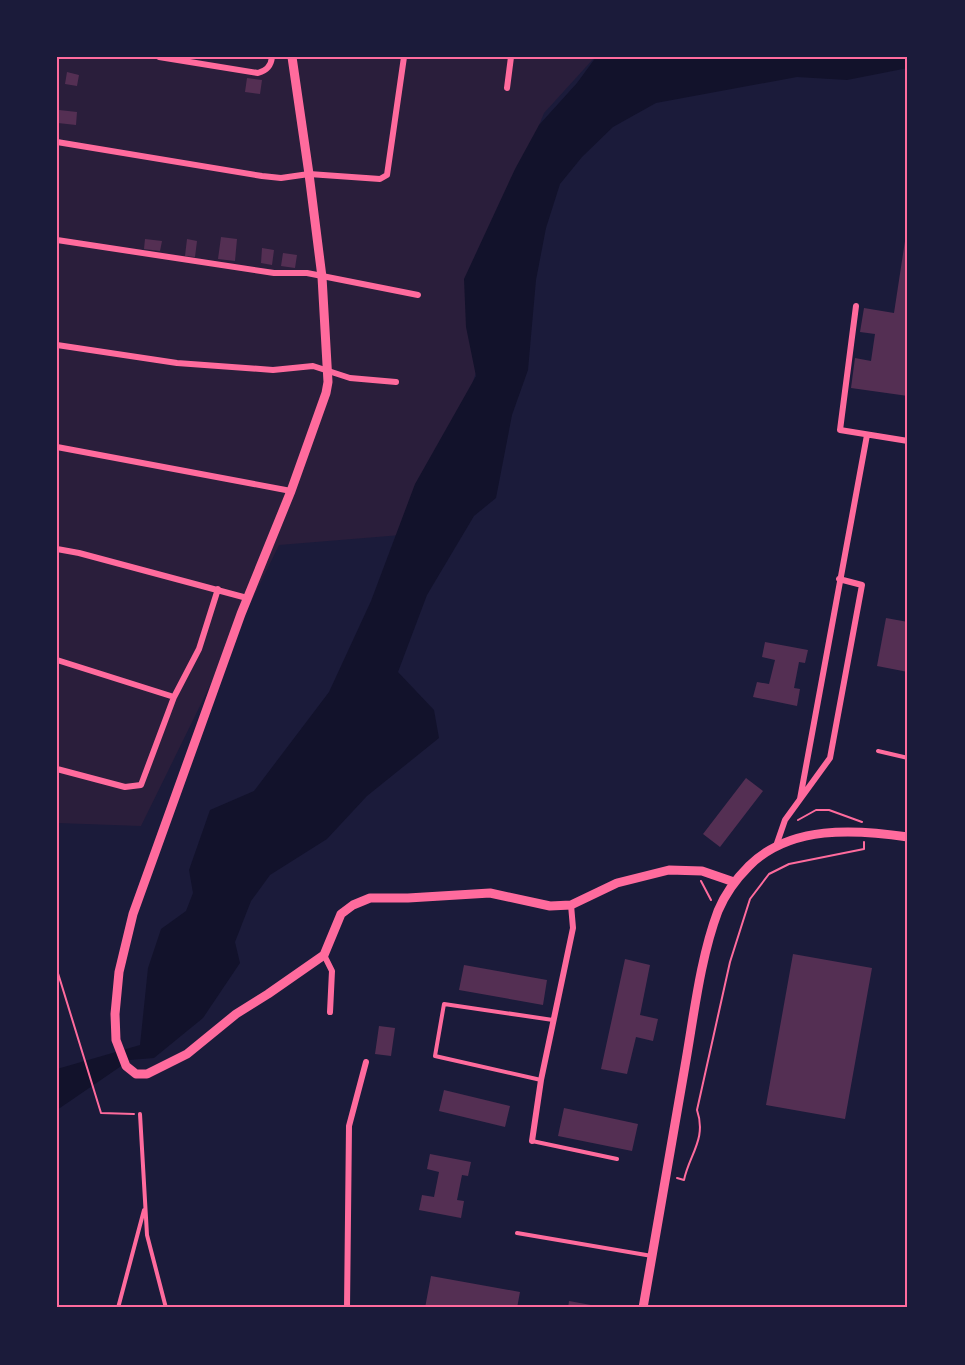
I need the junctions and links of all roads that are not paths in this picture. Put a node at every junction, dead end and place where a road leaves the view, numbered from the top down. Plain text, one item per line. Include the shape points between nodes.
1 (159, 57) edge
2 (272, 57) edge
3 (292, 57) edge
4 (404, 57) edge
5 (511, 57) edge
6 (507, 88) dead end
7 (57, 141) edge
8 (309, 174) junction
9 (57, 240) edge
10 (322, 277) junction
11 (418, 295) dead end
12 (856, 306) dead end
13 (57, 345) edge
14 (329, 372) junction
15 (396, 382) dead end
16 (867, 435) junction
17 (908, 441) edge
18 (57, 447) edge
19 (291, 491) junction
20 (57, 549) edge
21 (840, 579) junction
22 (218, 589) junction
23 (247, 598) junction
24 (57, 660) edge
25 (174, 697) junction
26 (878, 751) dead end
27 (908, 758) edge
28 (57, 769) edge
29 (800, 799) junction
30 (908, 837) edge
31 (776, 846) junction
32 (734, 882) junction
33 (571, 905) junction
34 (324, 955) junction
35 (330, 1012) dead end
36 (553, 1020) junction
37 (366, 1062) dead end
38 (541, 1080) junction
39 (140, 1114) road end
40 (532, 1141) joint
41 (617, 1159) dead end
42 (145, 1206) junction
43 (517, 1233) dead end
44 (652, 1256) junction
45 (118, 1308) edge
46 (166, 1308) edge
47 (347, 1308) edge
48 (644, 1308) edge

1 - 2 street via 258,73 268,68
3 - 8 street
4 - 8 street via 387,175 380,179
5 - 6 street
7 - 8 street via 262,176
8 - 10 street
9 - 10 street
10 - 11 street
10 - 14 street
12 - 16 street via 840,430
13 - 14 street via 177,363 273,370 313,366
14 - 15 street
14 - 19 street via 326,393
16 - 17 street
16 - 21 street
18 - 19 street
19 - 23 street
20 - 22 street
21 - 29 street
21 - 29 street via 862,585 831,758
22 - 23 street
22 - 25 street via 199,649
23 - 34 street via 133,914 119,972 115,1014 116,1040 126,1066 136,1074 147,1074 187,1054 236,1014
24 - 25 street
25 - 28 street via 141,785 125,787
26 - 27 lane
29 - 31 street via 784,820
30 - 31 street via 863,832 818,834
31 - 32 street
32 - 33 street via 702,871 669,870 617,883
32 - 44 street via 719,910 700,979
33 - 34 street via 550,906 490,893 370,898 341,914
33 - 36 street via 573,928
34 - 35 street via 332,971
36 - 38 street
36 - 38 lane via 444,1004 435,1056
37 - 47 street via 349,1126
38 - 40 street
39 - 42 lane
40 - 41 lane
42 - 45 lane
42 - 46 lane via 147,1235
43 - 44 lane
44 - 48 street

